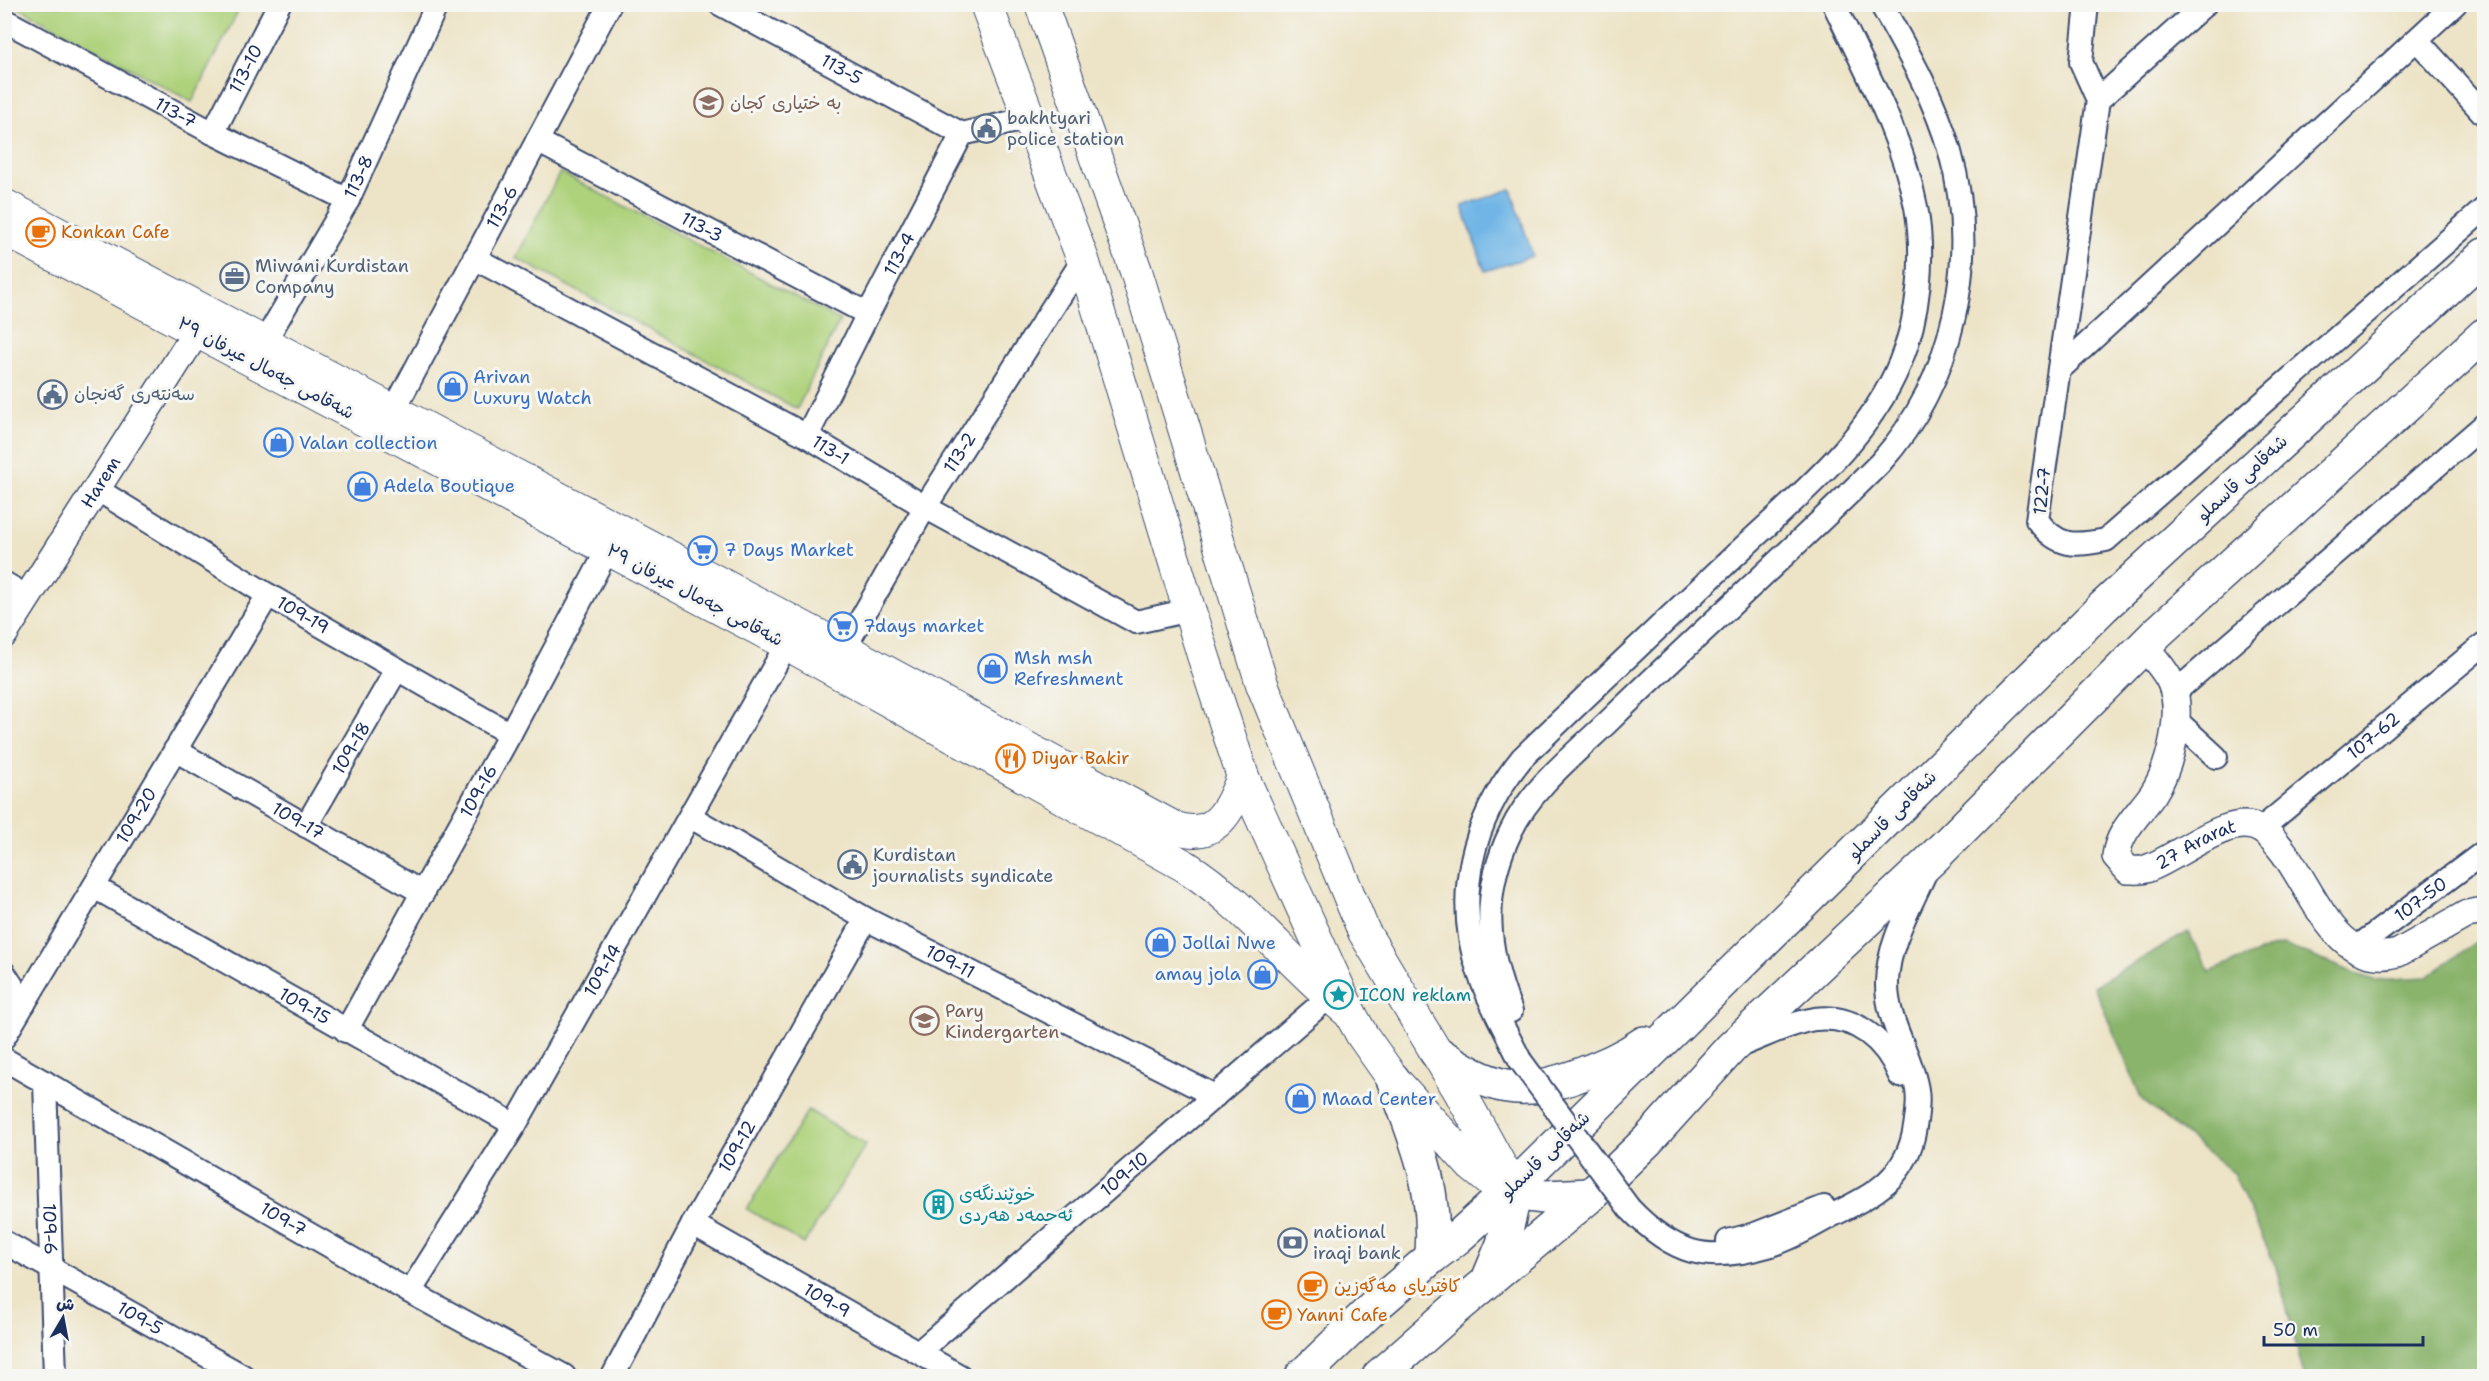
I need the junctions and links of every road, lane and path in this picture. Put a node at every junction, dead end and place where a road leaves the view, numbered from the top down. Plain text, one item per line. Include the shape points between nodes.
1 (279, 4) edge
2 (437, 4) edge
3 (610, 4) edge
4 (720, 4) edge
5 (986, 4) edge
6 (1041, 4) edge
7 (1834, 4) edge
8 (1881, 4) edge
9 (2087, 4) edge
10 (2205, 4) edge
11 (2455, 4) edge
12 (4, 20) edge
13 (2417, 40) junction
14 (2098, 100) junction
15 (2484, 114) edge
16 (1029, 117) junction
17 (213, 133) junction
18 (962, 134) junction
19 (537, 141) junction
20 (348, 201) junction
21 (4, 205) edge
22 (2484, 209) edge
23 (4, 229) edge
24 (2484, 255) edge
25 (474, 258) junction
26 (1083, 260) junction
27 (868, 314) junction
28 (202, 321) junction
29 (2484, 335) edge
30 (265, 341) junction
31 (2059, 370) junction
32 (394, 410) junction
33 (2484, 425) edge
34 (807, 436) junction
35 (98, 490) junction
36 (1794, 500) junction
37 (926, 507) junction
38 (1814, 528) junction
39 (608, 549) junction
40 (1740, 551) junction
41 (1758, 581) junction
42 (4, 583) edge
43 (268, 595) junction
44 (27, 597) junction
45 (1190, 610) junction
46 (4, 634) edge
47 (787, 644) junction
48 (2484, 644) edge
49 (2144, 645) junction
50 (844, 650) junction
51 (397, 669) junction
52 (2174, 706) junction
53 (510, 734) junction
54 (175, 750) junction
55 (2216, 757) dead end
56 (1243, 777) junction
57 (691, 817) junction
58 (306, 826) junction
59 (2262, 829) junction
60 (1198, 832) junction
61 (2484, 852) edge
62 (1932, 859) junction
63 (1185, 866) junction
64 (94, 887) junction
65 (423, 893) junction
66 (2484, 911) edge
67 (866, 919) junction
68 (2356, 948) junction
69 (4, 973) edge
70 (24, 1004) junction
71 (1339, 1005) junction
72 (1695, 1009) junction
73 (346, 1031) junction
74 (4, 1037) edge
75 (1731, 1048) junction
76 (1436, 1053) junction
77 (1524, 1057) junction
78 (4, 1059) edge
79 (1393, 1079) junction
80 (45, 1082) junction
81 (1215, 1096) junction
82 (515, 1125) junction
83 (1517, 1184) junction
84 (1591, 1195) junction
85 (1634, 1204) junction
86 (693, 1224) junction
87 (4, 1242) edge
88 (1445, 1247) junction
89 (51, 1269) junction
90 (1486, 1284) junction
91 (410, 1292) junction
92 (1454, 1310) junction
93 (919, 1352) junction
94 (55, 1377) edge
95 (243, 1377) edge
96 (564, 1377) edge
97 (613, 1377) edge
98 (960, 1377) edge
99 (1302, 1377) edge
100 (1379, 1377) edge

1 - 17 street, 113-10
2 - 20 street, 113-8
3 - 19 street, 113-6
4 - 18 street, 113-5
5 - 16 main road
6 - 76 main road via 1136,271 1263,684 1364,932
7 - 36 street via 1887,117 1903,163 1916,208 1919,273 1913,318 1900,364 1849,444
8 - 38 street via 1932,100 1950,152 1961,213 1961,275 1943,355 1909,426 1880,463
9 - 14 street via 2081,62
10 - 14 street
11 - 13 street
12 - 17 street, 113-7
13 - 15 street
13 - 31 street
14 - 31 street, 122-7
16 - 18 street
16 - 26 main road
17 - 20 street, 113-7
18 - 27 street, 113-4
19 - 25 street, 113-6
19 - 27 street, 113-3
20 - 30 street, 113-8
21 - 28 main road, شەقامی جەمال عیرفان ٣٩
22 - 31 street, 122-7 via 2106,540 2070,545 2057,539 2037,520
23 - 28 main road, شەقامی جەمال عیرفان ٣٩
24 - 72 main road, شەقامی قاسملو via 2103,607
25 - 32 street, 113-6
25 - 34 street, 113-1
26 - 37 street, 113-2
26 - 45 main road
27 - 34 street, 113-4
28 - 30 main road, شەقامی جەمال عیرفان ٣٩
28 - 35 street, Harem
28 - 39 main road, شەقامی جەمال عیرفان ٣٩
29 - 49 main road
30 - 32 main road, شەقامی جەمال عیرفان ٣٩
32 - 50 main road, شەقامی جەمال عیرفان ٣٩
33 - 52 street
34 - 37 street, 113-1
35 - 43 street, 109-19
35 - 44 street, Harem
36 - 38 street via 1797,515
36 - 40 street
37 - 45 street, 113-1 via 1136,622
37 - 50 street, 113-2
38 - 41 street
39 - 47 main road, شەقامی جەمال عیرفان ٣٩
39 - 53 street, 109-16
40 - 41 street via 1755,566
40 - 77 street via 1522,758 1501,786 1482,824 1469,875 1470,930 1481,979
41 - 77 street via 1565,764 1531,799 1511,829 1493,884 1489,932
42 - 44 street
43 - 51 street, 109-19
43 - 54 street, 109-20
44 - 46 street, Harem
45 - 56 main road
47 - 57 street, 109-14
47 - 63 main road, شەقامی جەمال عیرفان ٣٩
48 - 59 street, 107-62
49 - 52 street via 2171,682
49 - 62 main road
50 - 60 main road, شەقامی جەمال عیرفان ٣٩ via 1173,827
51 - 53 street, 109-19
51 - 58 street, 109-18
52 - 55 street
52 - 59 street, 27 Ararat via 2175,735 2167,762 2154,791 2118,843 2116,856 2128,870 2144,870 2220,830 2244,824
53 - 65 street, 109-16
54 - 58 street, 109-17
54 - 64 street, 109-20
56 - 60 main road via 1229,811
56 - 71 main road
57 - 67 street, 109-11
57 - 82 street, 109-14
58 - 65 street, 109-17
59 - 68 street, 27 Ararat via 2287,855 2317,909
60 - 63 main road via 1199,848
61 - 68 street, 107-50
62 - 75 main road
62 - 85 street via 1898,936 1887,982 1891,1014 1917,1097 1910,1147 1893,1177 1872,1195 1778,1244 1732,1255 1677,1247 1652,1232
63 - 71 main road, شەقامی جەمال عیرفان ٣٩ via 1218,889
64 - 70 street, 109-20
64 - 73 street, 109-15
65 - 73 street, 109-16
66 - 68 street, 27 Ararat via 2467,914 2398,953 2373,955
67 - 81 street, 109-11
67 - 86 street, 109-12
69 - 70 street
70 - 74 street, 109-20
71 - 79 main road
71 - 81 street, 109-10
72 - 76 main road via 1620,1059 1546,1086 1520,1089 1492,1082
72 - 83 main road, شەقامی قاسملو
73 - 82 street, 109-15
75 - 84 main road via 1648,1140
75 - 85 street via 1813,1019 1840,1020 1870,1033 1887,1050 1903,1083 1906,1110 1897,1149 1883,1170 1843,1198 1755,1234 1726,1241 1698,1238 1671,1229
76 - 83 main road via 1501,1167
77 - 85 street
78 - 80 street, 109-7
79 - 83 main road via 1472,1166 1489,1180
79 - 88 main road via 1425,1164
80 - 89 street, 109-6
80 - 91 street, 109-7
81 - 93 street, 109-10
82 - 91 street, 109-14
83 - 84 main road via 1528,1195
83 - 88 main road, شەقامی قاسملو
83 - 90 main road via 1503,1244
84 - 90 main road
86 - 93 street, 109-9
86 - 97 street, 109-12
87 - 89 street, 109-5
88 - 92 main road via 1468,1248 1472,1258
88 - 99 main road, شەقامی قاسملو via 1376,1305
89 - 94 street, 109-6
89 - 95 street, 109-5
90 - 92 main road
91 - 96 street, 109-7
92 - 100 main road
93 - 98 street, 109-9

